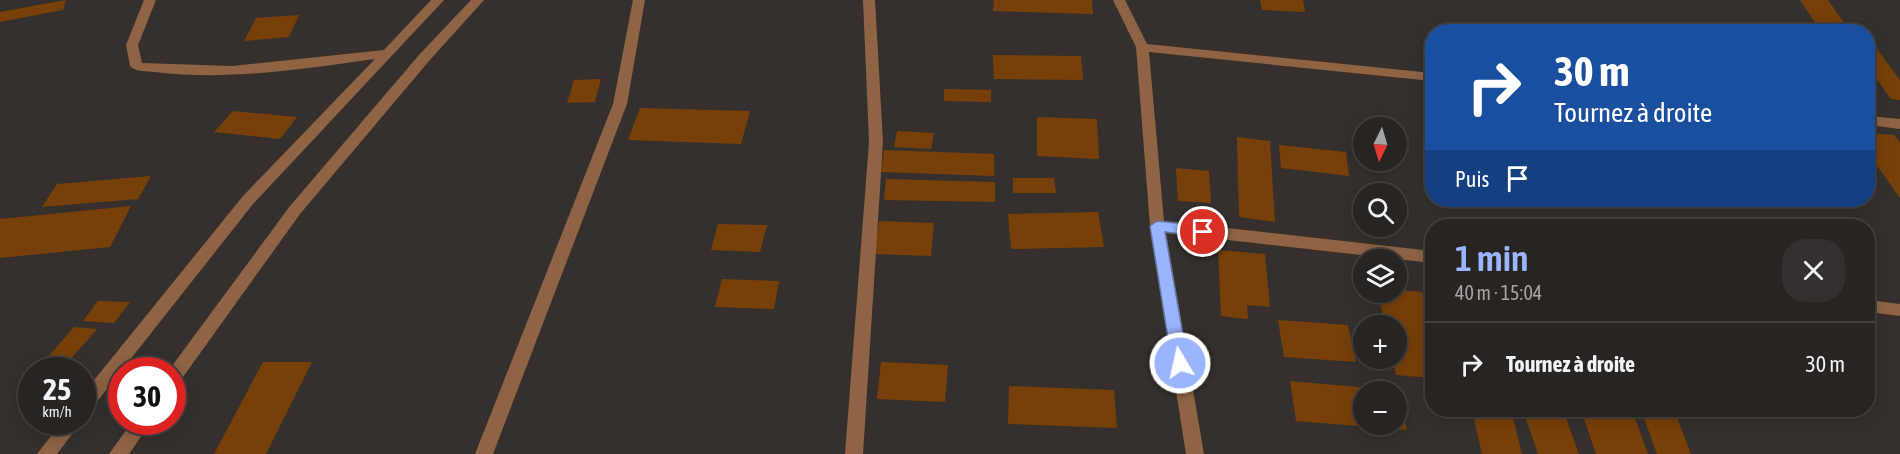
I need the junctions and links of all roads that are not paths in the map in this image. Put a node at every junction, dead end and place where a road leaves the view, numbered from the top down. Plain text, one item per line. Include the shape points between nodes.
1 (150, 0) edge
2 (438, 0) edge
3 (478, 0) edge
4 (639, 0) edge
5 (869, 0) edge
6 (1119, 0) edge
7 (1142, 47) junction
8 (388, 53) junction
9 (1425, 76) edge
10 (1875, 122) edge
11 (1900, 124) edge
12 (1157, 226) junction
13 (1425, 256) edge
14 (1875, 307) edge
15 (1900, 310) edge
16 (186, 360) edge
17 (96, 391) edge
18 (61, 435) edge
19 (132, 435) edge
20 (46, 454) edge
21 (118, 454) edge
22 (484, 454) edge
23 (854, 454) edge
24 (1195, 454) edge

1 - 8 street via 132,45 136,66 229,72
2 - 8 street
3 - 16 street via 295,210
4 - 22 street via 620,104
5 - 23 street via 876,142
6 - 7 street
7 - 9 street
7 - 12 street
8 - 17 street via 248,201
10 - 11 street
12 - 13 street
12 - 24 street
14 - 15 street
18 - 20 street
19 - 21 street

